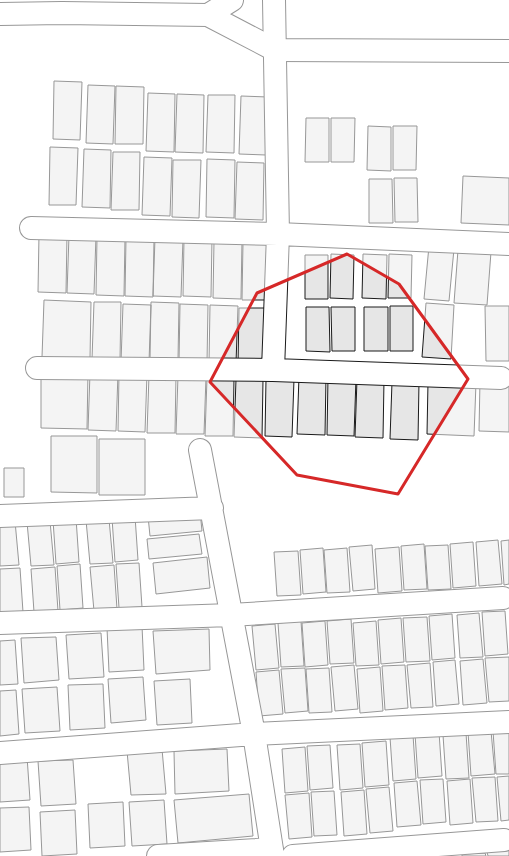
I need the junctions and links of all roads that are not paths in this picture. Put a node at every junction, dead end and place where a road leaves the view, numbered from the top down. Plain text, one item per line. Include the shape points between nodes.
1 (232, 0) edge
2 (274, 0) edge
3 (62, 6) edge
4 (0, 14) edge
5 (208, 15) junction
6 (275, 50) junction
7 (509, 51) edge
8 (31, 228) dead end
9 (278, 234) junction
10 (509, 244) edge
11 (37, 368) dead end
12 (273, 370) junction
13 (501, 378) dead end
14 (200, 450) dead end
15 (212, 508) junction
16 (0, 516) edge
17 (503, 598) dead end
18 (231, 615) junction
19 (0, 623) edge
20 (509, 722) edge
21 (254, 734) junction
22 (0, 753) edge
23 (504, 840) dead end
24 (272, 852) edge
25 (158, 856) edge
26 (293, 856) edge

1 - 5 street
2 - 6 street
3 - 4 street
3 - 5 street
5 - 6 street
6 - 7 street
6 - 9 street
8 - 9 street
9 - 10 street
9 - 12 street
11 - 12 street
12 - 13 street
14 - 15 street
15 - 16 street
15 - 18 street
17 - 18 street
18 - 19 street
18 - 21 street
20 - 21 street
21 - 22 street
21 - 24 street
23 - 26 street
24 - 25 street

